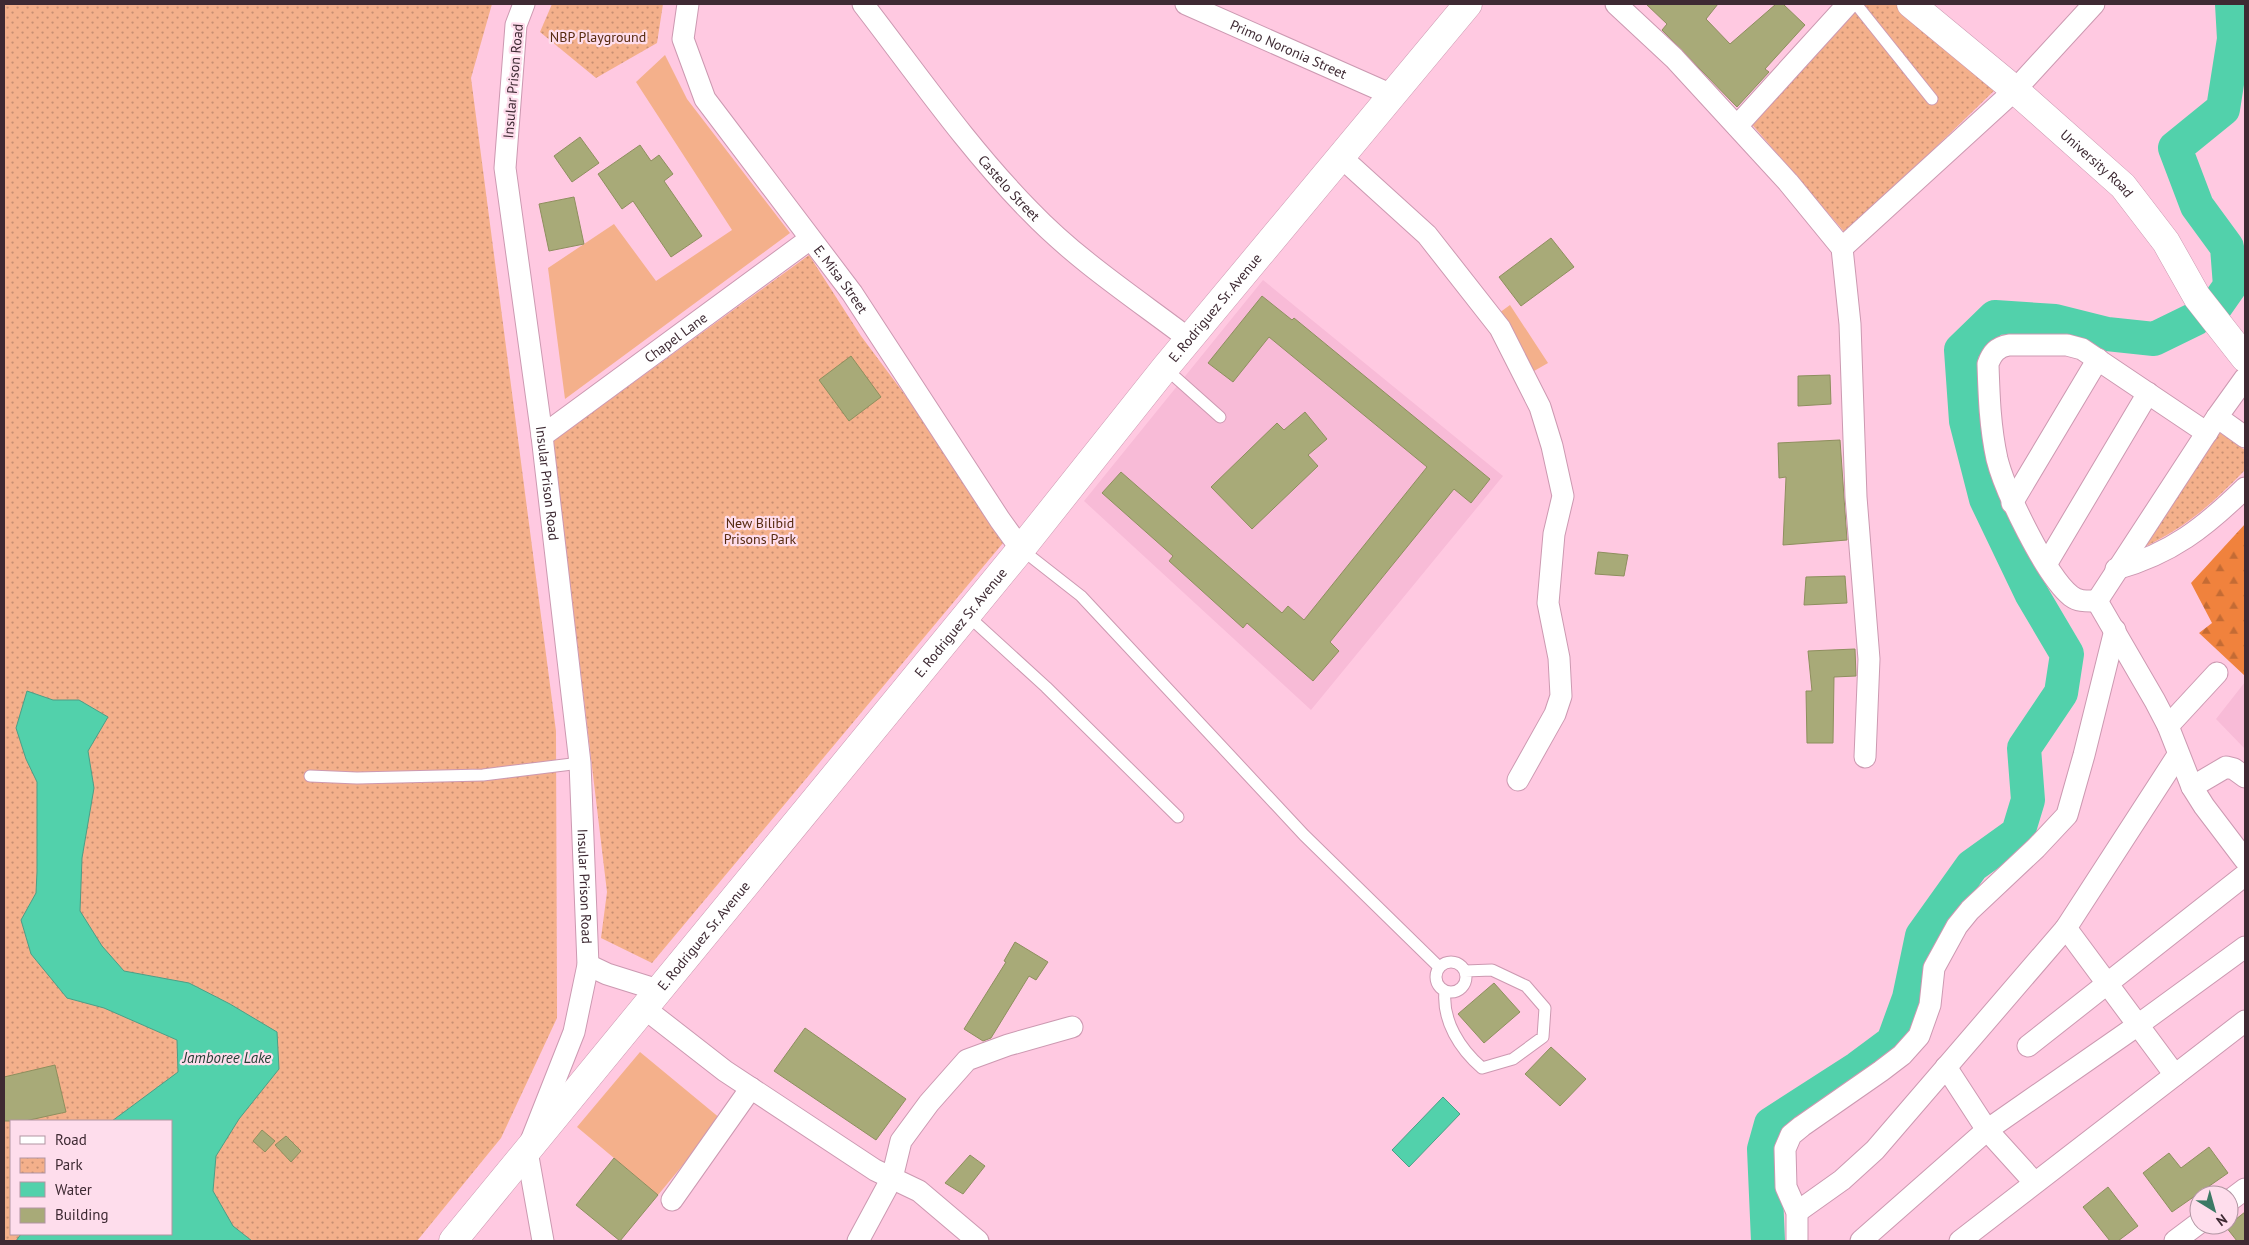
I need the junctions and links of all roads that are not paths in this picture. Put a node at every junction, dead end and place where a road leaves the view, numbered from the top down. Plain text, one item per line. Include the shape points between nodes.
1 (524, 4) edge
2 (688, 4) edge
3 (863, 4) edge
4 (1186, 4) edge
5 (1468, 4) edge
6 (1616, 4) edge
7 (1848, 4) edge
8 (1856, 4) edge
9 (2094, 4) edge
10 (1923, 7) edge
11 (2015, 90) junction
12 (1392, 95) junction
13 (1932, 99) dead end
14 (1736, 126) junction
15 (1341, 157) junction
16 (810, 239) junction
17 (1842, 248) junction
18 (1189, 339) junction
19 (2245, 358) edge
20 (2098, 359) junction
21 (1165, 368) junction
22 (2245, 378) edge
23 (2148, 393) junction
24 (1220, 417) dead end
25 (2212, 425) junction
26 (542, 436) junction
27 (2245, 437) edge
28 (2245, 488) edge
29 (2012, 503) junction
30 (1020, 549) junction
31 (2046, 563) junction
32 (2116, 569) junction
33 (2097, 602) junction
34 (966, 614) junction
35 (2115, 630) junction
36 (2217, 673) dead end
37 (2168, 726) junction
38 (2178, 755) junction
39 (1865, 757) dead end
40 (580, 763) junction
41 (310, 776) dead end
42 (2245, 777) edge
43 (1518, 780) dead end
44 (2192, 787) junction
45 (1178, 817) dead end
46 (2245, 860) edge
47 (2245, 875) edge
48 (2066, 928) junction
49 (2245, 947) edge
50 (588, 965) junction
51 (1439, 967) junction
52 (1465, 971) junction
53 (2108, 984) junction
54 (1445, 992) junction
55 (651, 999) junction
56 (2245, 1021) edge
57 (2138, 1025) junction
58 (1072, 1027) dead end
59 (2028, 1046) dead end
60 (1946, 1066) junction
61 (2175, 1075) junction
62 (751, 1088) junction
63 (1987, 1130) junction
64 (527, 1151) junction
65 (892, 1178) junction
66 (2034, 1182) junction
67 (672, 1200) dead end
68 (1797, 1212) junction
69 (2189, 1230) edge
70 (453, 1241) edge
71 (543, 1241) edge
72 (858, 1241) edge
73 (978, 1241) edge
74 (1797, 1241) edge
75 (1861, 1241) edge
76 (1960, 1241) edge
77 (2175, 1241) edge

1 - 26 street, Insular Prison Road via 516,25 506,168
2 - 16 street, E. Misa Street via 684,39 705,99
3 - 18 street, Castelo Street via 979,154 1030,211 1084,261
4 - 12 street, Primo Noronia Street
5 - 12 street, E. Rodriguez Sr. Avenue
6 - 14 street via 1674,58
7 - 14 street
8 - 13 lane
9 - 11 street
10 - 11 street, University Road
11 - 17 street
11 - 19 street, University Road via 2123,186 2166,242 2197,297
12 - 15 street, E. Rodriguez Sr. Avenue
14 - 17 street via 1788,182
15 - 18 street, E. Rodriguez Sr. Avenue
15 - 43 street via 1427,235 1500,328 1540,407 1552,446 1563,496 1553,542 1548,603 1559,658 1561,696 1555,714
16 - 26 street, Chapel Lane
16 - 30 street, E. Misa Street via 852,293
17 - 39 street via 1850,324 1856,497 1869,659
18 - 21 street, E. Rodriguez Sr. Avenue
20 - 23 street
20 - 29 street
20 - 29 street via 2082,349 2067,346 2001,346 1990,357 1989,414 1997,459
21 - 24 lane
21 - 30 street, E. Rodriguez Sr. Avenue
22 - 25 street
23 - 25 street
23 - 31 street
25 - 27 street
25 - 32 street
26 - 40 street, Insular Prison Road
28 - 32 street via 2193,534 2143,562
29 - 31 street
30 - 34 street, E. Rodriguez Sr. Avenue
30 - 51 lane via 1081,596 1304,835
31 - 33 street via 2072,597
32 - 33 street
33 - 35 street
34 - 45 lane via 1046,687
34 - 55 street, E. Rodriguez Sr. Avenue
35 - 37 street
35 - 68 street via 2066,815 1970,910 1958,926 1934,968 1930,1005 1919,1036 1902,1055 1791,1135 1785,1149 1786,1188
36 - 37 street
37 - 38 street
38 - 44 street
38 - 48 street
40 - 41 lane via 483,776
40 - 50 street, Insular Prison Road
42 - 44 street via 2226,767
44 - 46 street
47 - 53 street
48 - 53 street
48 - 60 street
49 - 57 street
50 - 55 street
50 - 64 street, Insular Prison Road via 574,1032
51 - 52 lane via 1448,962 1458,964
51 - 54 lane via 1436,981
52 - 54 lane via 1465,983 1456,992
52 - 54 lane via 1492,970 1526,986 1545,1008 1543,1036 1513,1059 1482,1068 1469,1057 1450,1027 1444,1003
53 - 57 street
53 - 59 street
55 - 62 street via 725,1071
55 - 64 street, E. Rodriguez Sr. Avenue
56 - 61 street
57 - 61 street
57 - 63 street
58 - 65 street via 967,1060 901,1141
60 - 63 street
60 - 68 street via 1875,1150 1842,1180
61 - 66 street
62 - 65 street
62 - 67 street
63 - 66 street
63 - 75 street
64 - 70 street, E. Rodriguez Sr. Avenue
64 - 71 street
65 - 72 street
65 - 73 street via 919,1191
66 - 76 street
68 - 74 street
69 - 77 street

